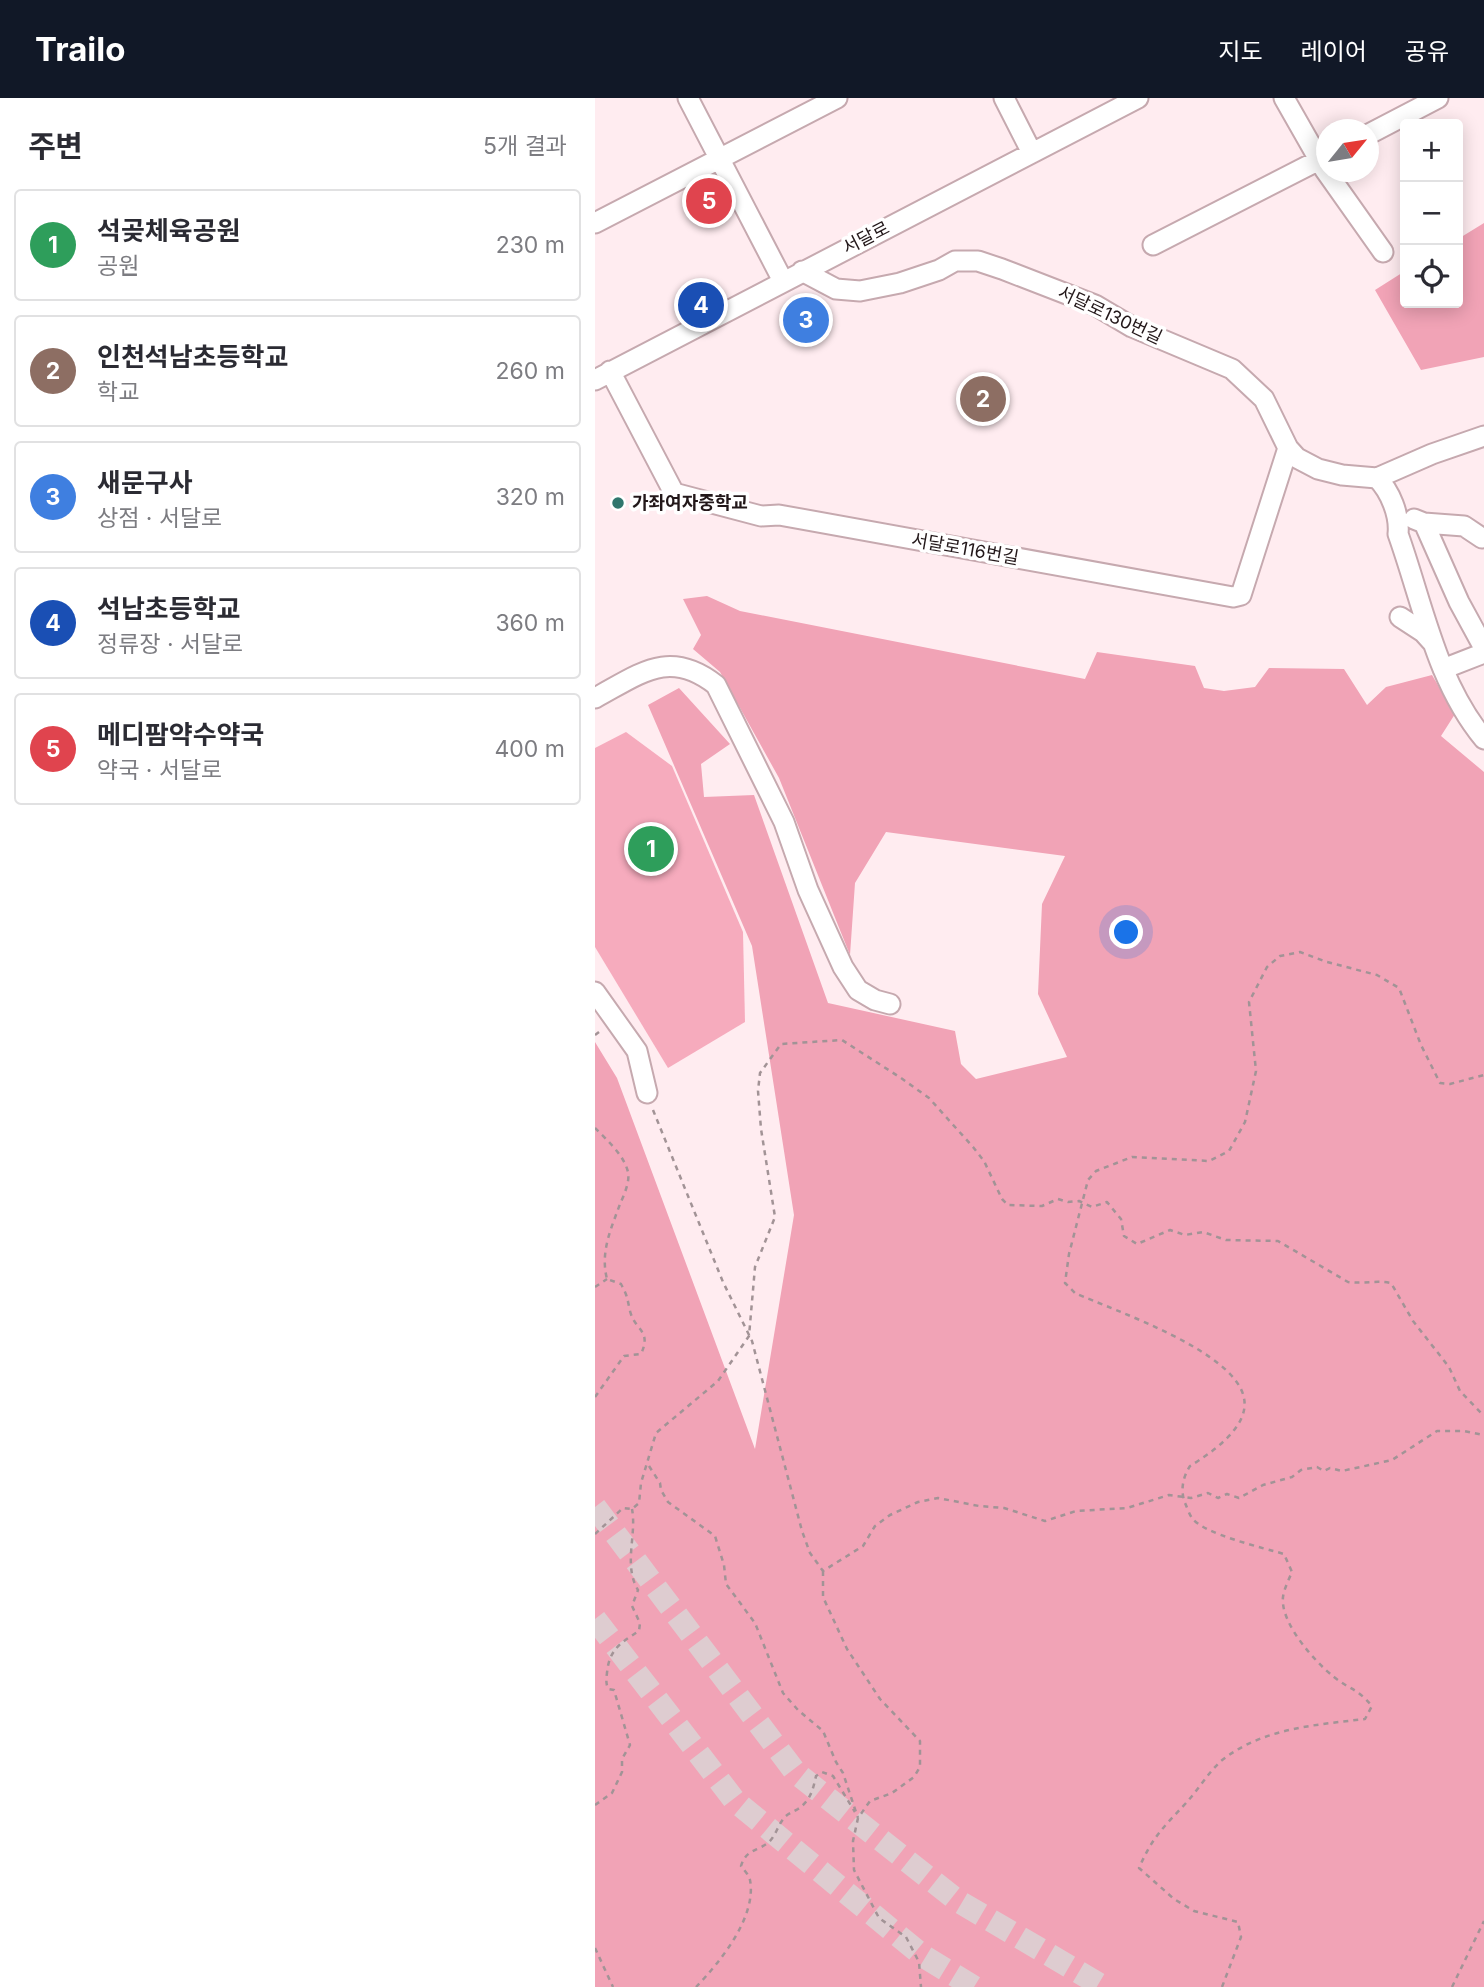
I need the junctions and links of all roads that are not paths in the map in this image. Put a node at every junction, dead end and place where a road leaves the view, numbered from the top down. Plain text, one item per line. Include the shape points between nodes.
1 (688, 98) edge
2 (837, 98) edge
3 (1004, 98) edge
4 (1138, 98) edge
5 (1284, 98) edge
6 (1438, 98) edge
7 (1379, 129) edge
8 (1316, 147) edge
9 (1032, 153) junction
10 (720, 158) junction
11 (1316, 162) edge
12 (1339, 182) edge
13 (595, 223) edge
14 (1153, 245) dead end
15 (1384, 252) dead end
16 (802, 271) junction
17 (783, 281) junction
18 (603, 375) edge
19 (1484, 436) edge
20 (1288, 448) junction
21 (1377, 478) junction
22 (1392, 502) junction
23 (1425, 523) junction
24 (1482, 538) dead end
25 (1400, 617) dead end
26 (1433, 643) junction
27 (1484, 648) edge
28 (1484, 653) edge
29 (1443, 669) junction
30 (595, 698) edge
31 (1484, 739) edge
32 (595, 992) edge
33 (890, 1004) dead end
34 (647, 1093) road end

1 - 10 street
2 - 10 street
3 - 9 street
4 - 9 street, 서달로
5 - 8 street
6 - 7 street
9 - 16 street, 서달로
10 - 13 street
10 - 17 street
11 - 14 street
12 - 15 street
16 - 17 street, 서달로
16 - 20 street, 서달로130번길 via 836,289 860,291 900,283 955,261 978,261 1095,305 1132,327 1232,369 1264,399
17 - 18 street, 서달로
18 - 20 street, 서달로116번길 via 674,493 761,516 779,515 1233,597 1241,594
19 - 21 street, 서달로130번길
20 - 21 street, 서달로130번길 via 1318,469
21 - 22 street
22 - 23 street
22 - 26 street
23 - 24 street via 1464,526
23 - 27 street
25 - 26 street
26 - 29 street
28 - 29 street
29 - 31 street via 1452,692
30 - 33 street via 640,674 667,666 687,667 716,685 784,822 843,967 859,990
32 - 34 street via 637,1052

